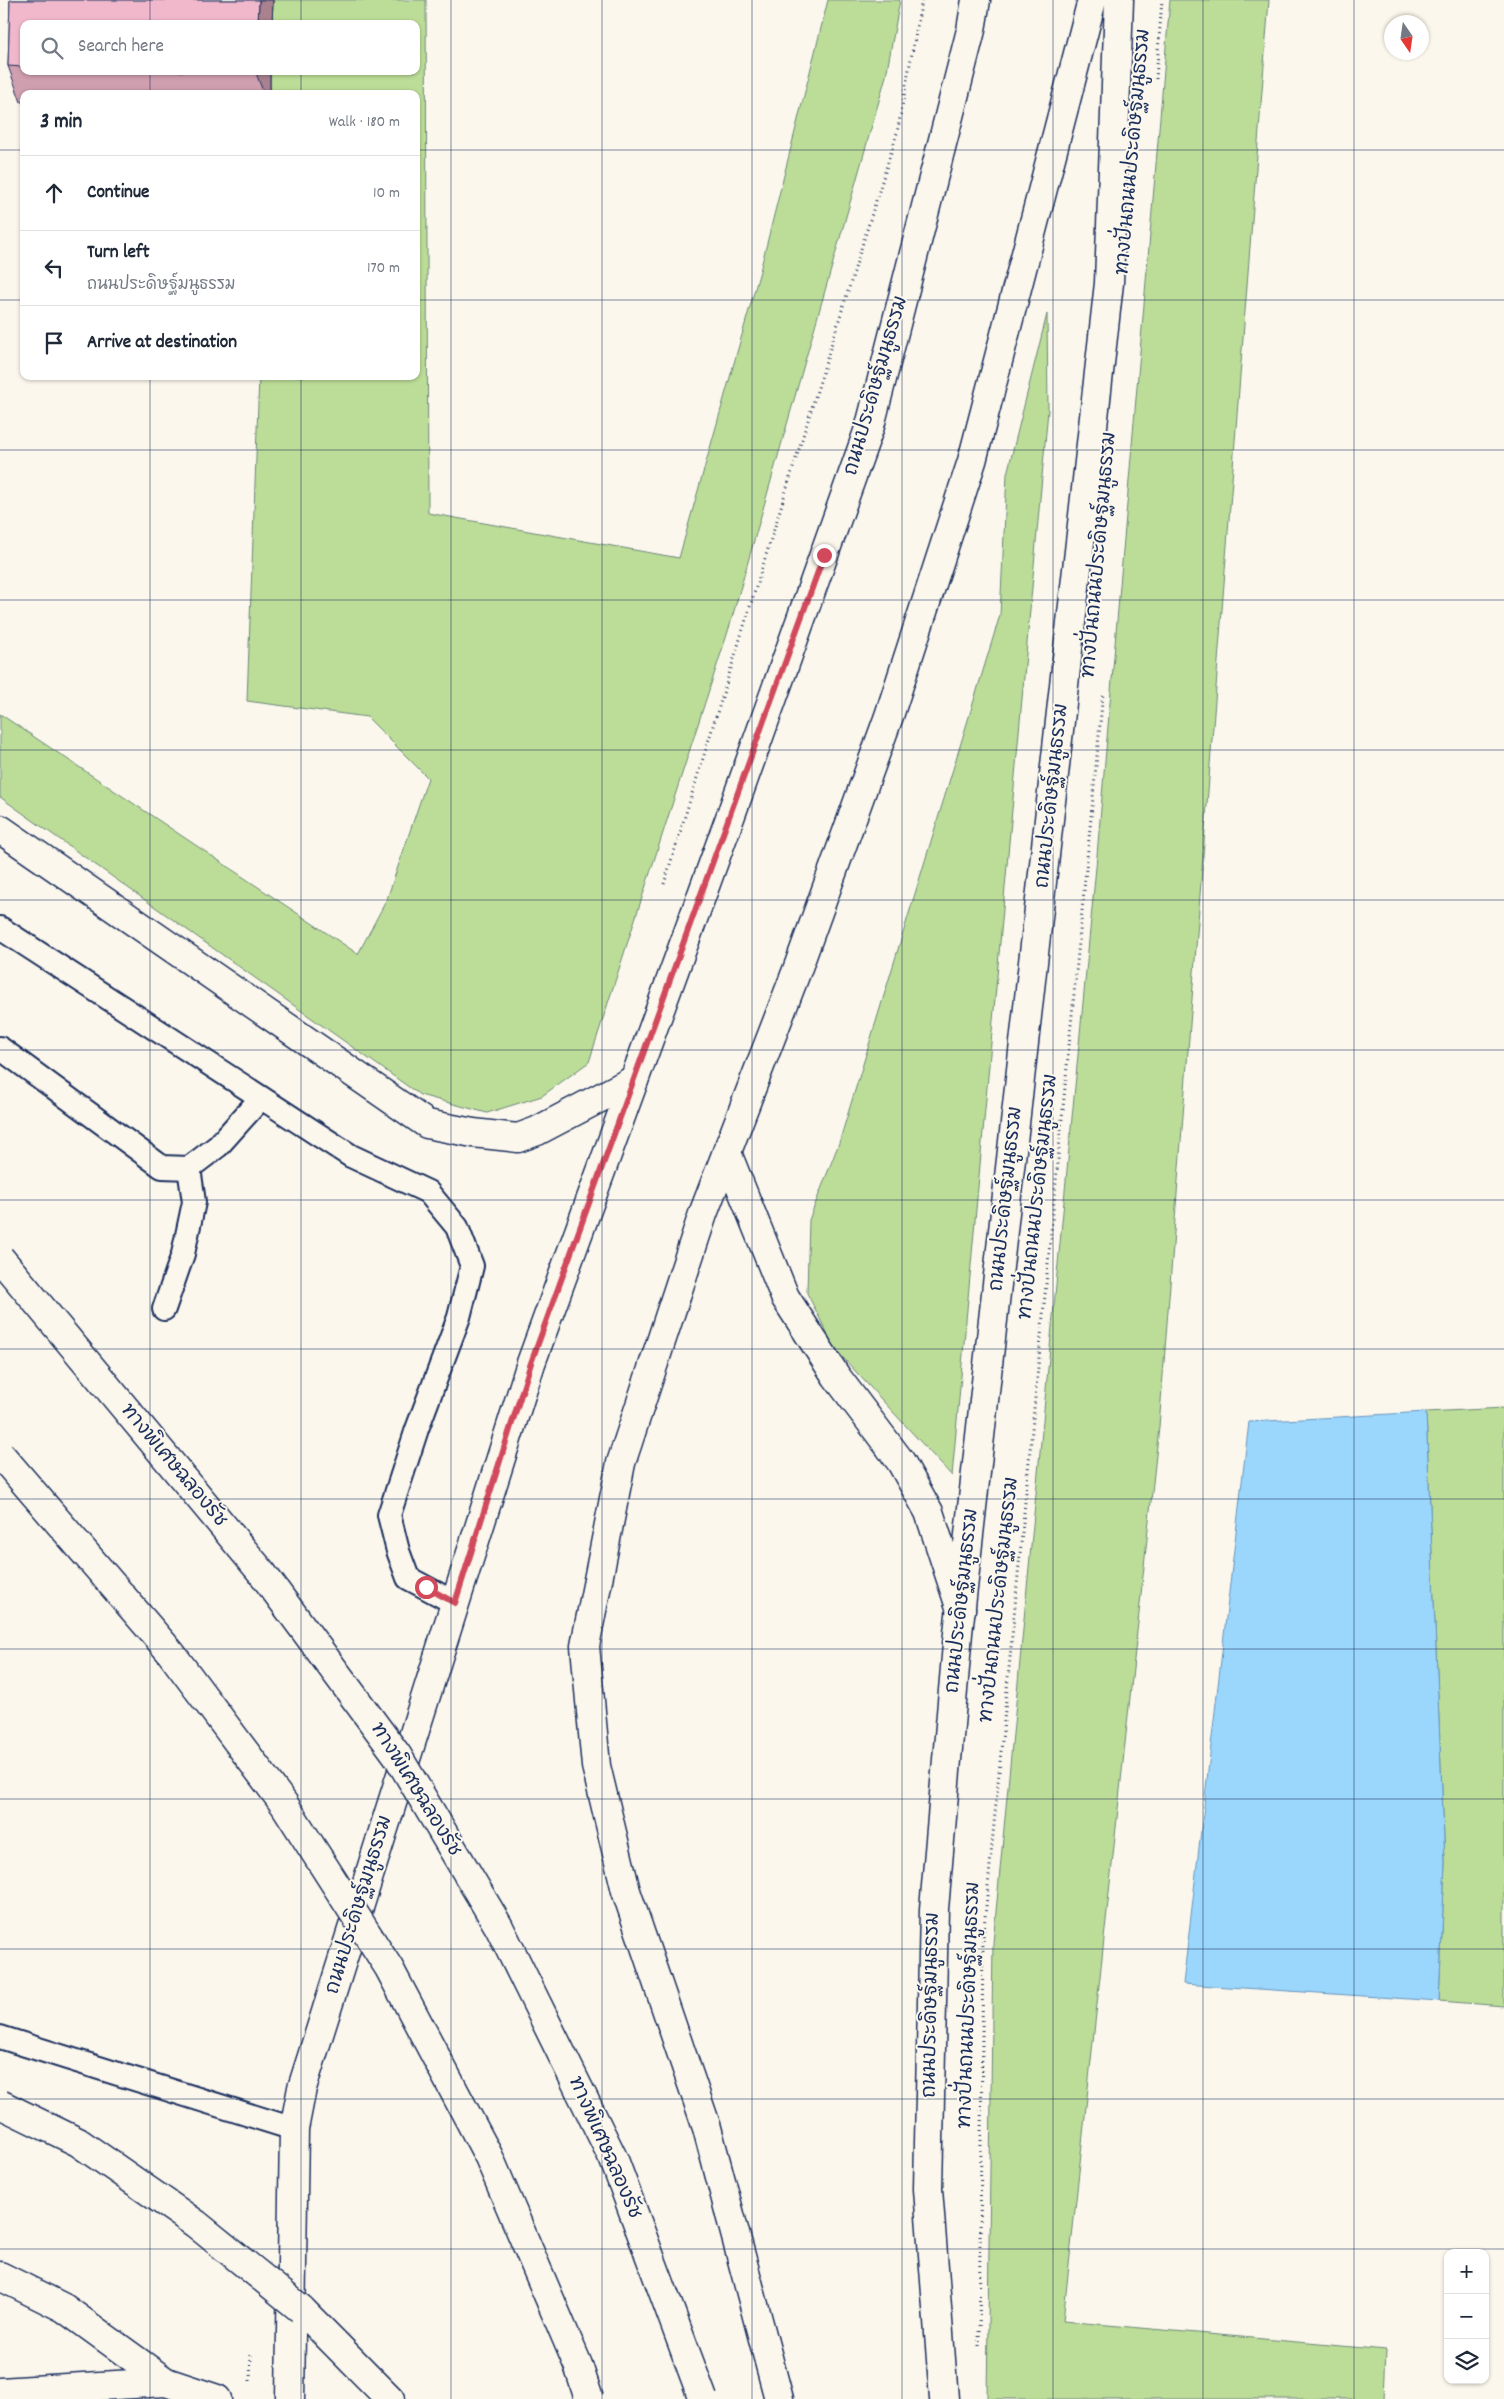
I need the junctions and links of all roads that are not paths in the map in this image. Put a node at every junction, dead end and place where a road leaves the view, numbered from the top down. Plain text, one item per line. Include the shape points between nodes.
1 (976, 0) edge
2 (1092, 0) edge
3 (1119, 0) edge
4 (0, 828) edge
5 (0, 928) edge
6 (0, 1048) edge
7 (634, 1080) junction
8 (261, 1098) junction
9 (727, 1153) junction
10 (189, 1168) junction
11 (0, 1258) edge
12 (164, 1309) dead end
13 (0, 1454) edge
14 (455, 1603) junction
15 (961, 1610) junction
16 (0, 2037) edge
17 (0, 2104) edge
18 (294, 2129) junction
19 (0, 2276) edge
20 (166, 2382) junction
21 (0, 2392) edge
22 (217, 2399) edge
23 (290, 2399) edge
24 (390, 2399) edge
25 (589, 2399) edge
26 (703, 2399) edge
27 (779, 2399) edge
28 (944, 2399) edge

1 - 7 main road, ถนนประดิษฐ์มนูธรรม via 972,30 870,426
2 - 9 main road via 972,461 889,716
3 - 15 main road, ถนนประดิษฐ์มนูธรรม via 1110,283
4 - 7 main road via 427,1124 518,1138
5 - 8 lane
6 - 10 lane via 162,1167
7 - 14 main road, ถนนประดิษฐ์มนูธรรม via 531,1363
8 - 10 lane via 218,1146
8 - 14 lane via 351,1156 428,1192 457,1227 472,1266 459,1317 389,1515 408,1578
9 - 15 main road via 784,1297 836,1376 901,1462 929,1512
9 - 27 main road via 703,1214 621,1463 585,1646 596,1766 626,1891 707,2128
10 - 12 lane via 194,1202 183,1254
11 - 26 main road, ทางพิเศษฉลองรัช, bridge via 263,1574 397,1755 499,1927 614,2160
13 - 25 main road, bridge via 171,1653 284,1804 388,1968 489,2157 578,2365
14 - 18 main road, ถนนประดิษฐ์มนูธรรม via 302,2088
15 - 28 main road, ถนนประดิษฐ์มนูธรรม via 934,1918 928,2189
16 - 18 lane
17 - 24 main road, bridge via 78,2142 196,2224 301,2309
18 - 23 main road, ถนนประดิษฐ์มนูธรรม
19 - 20 main road via 64,2308
20 - 21 main road
20 - 22 main road

